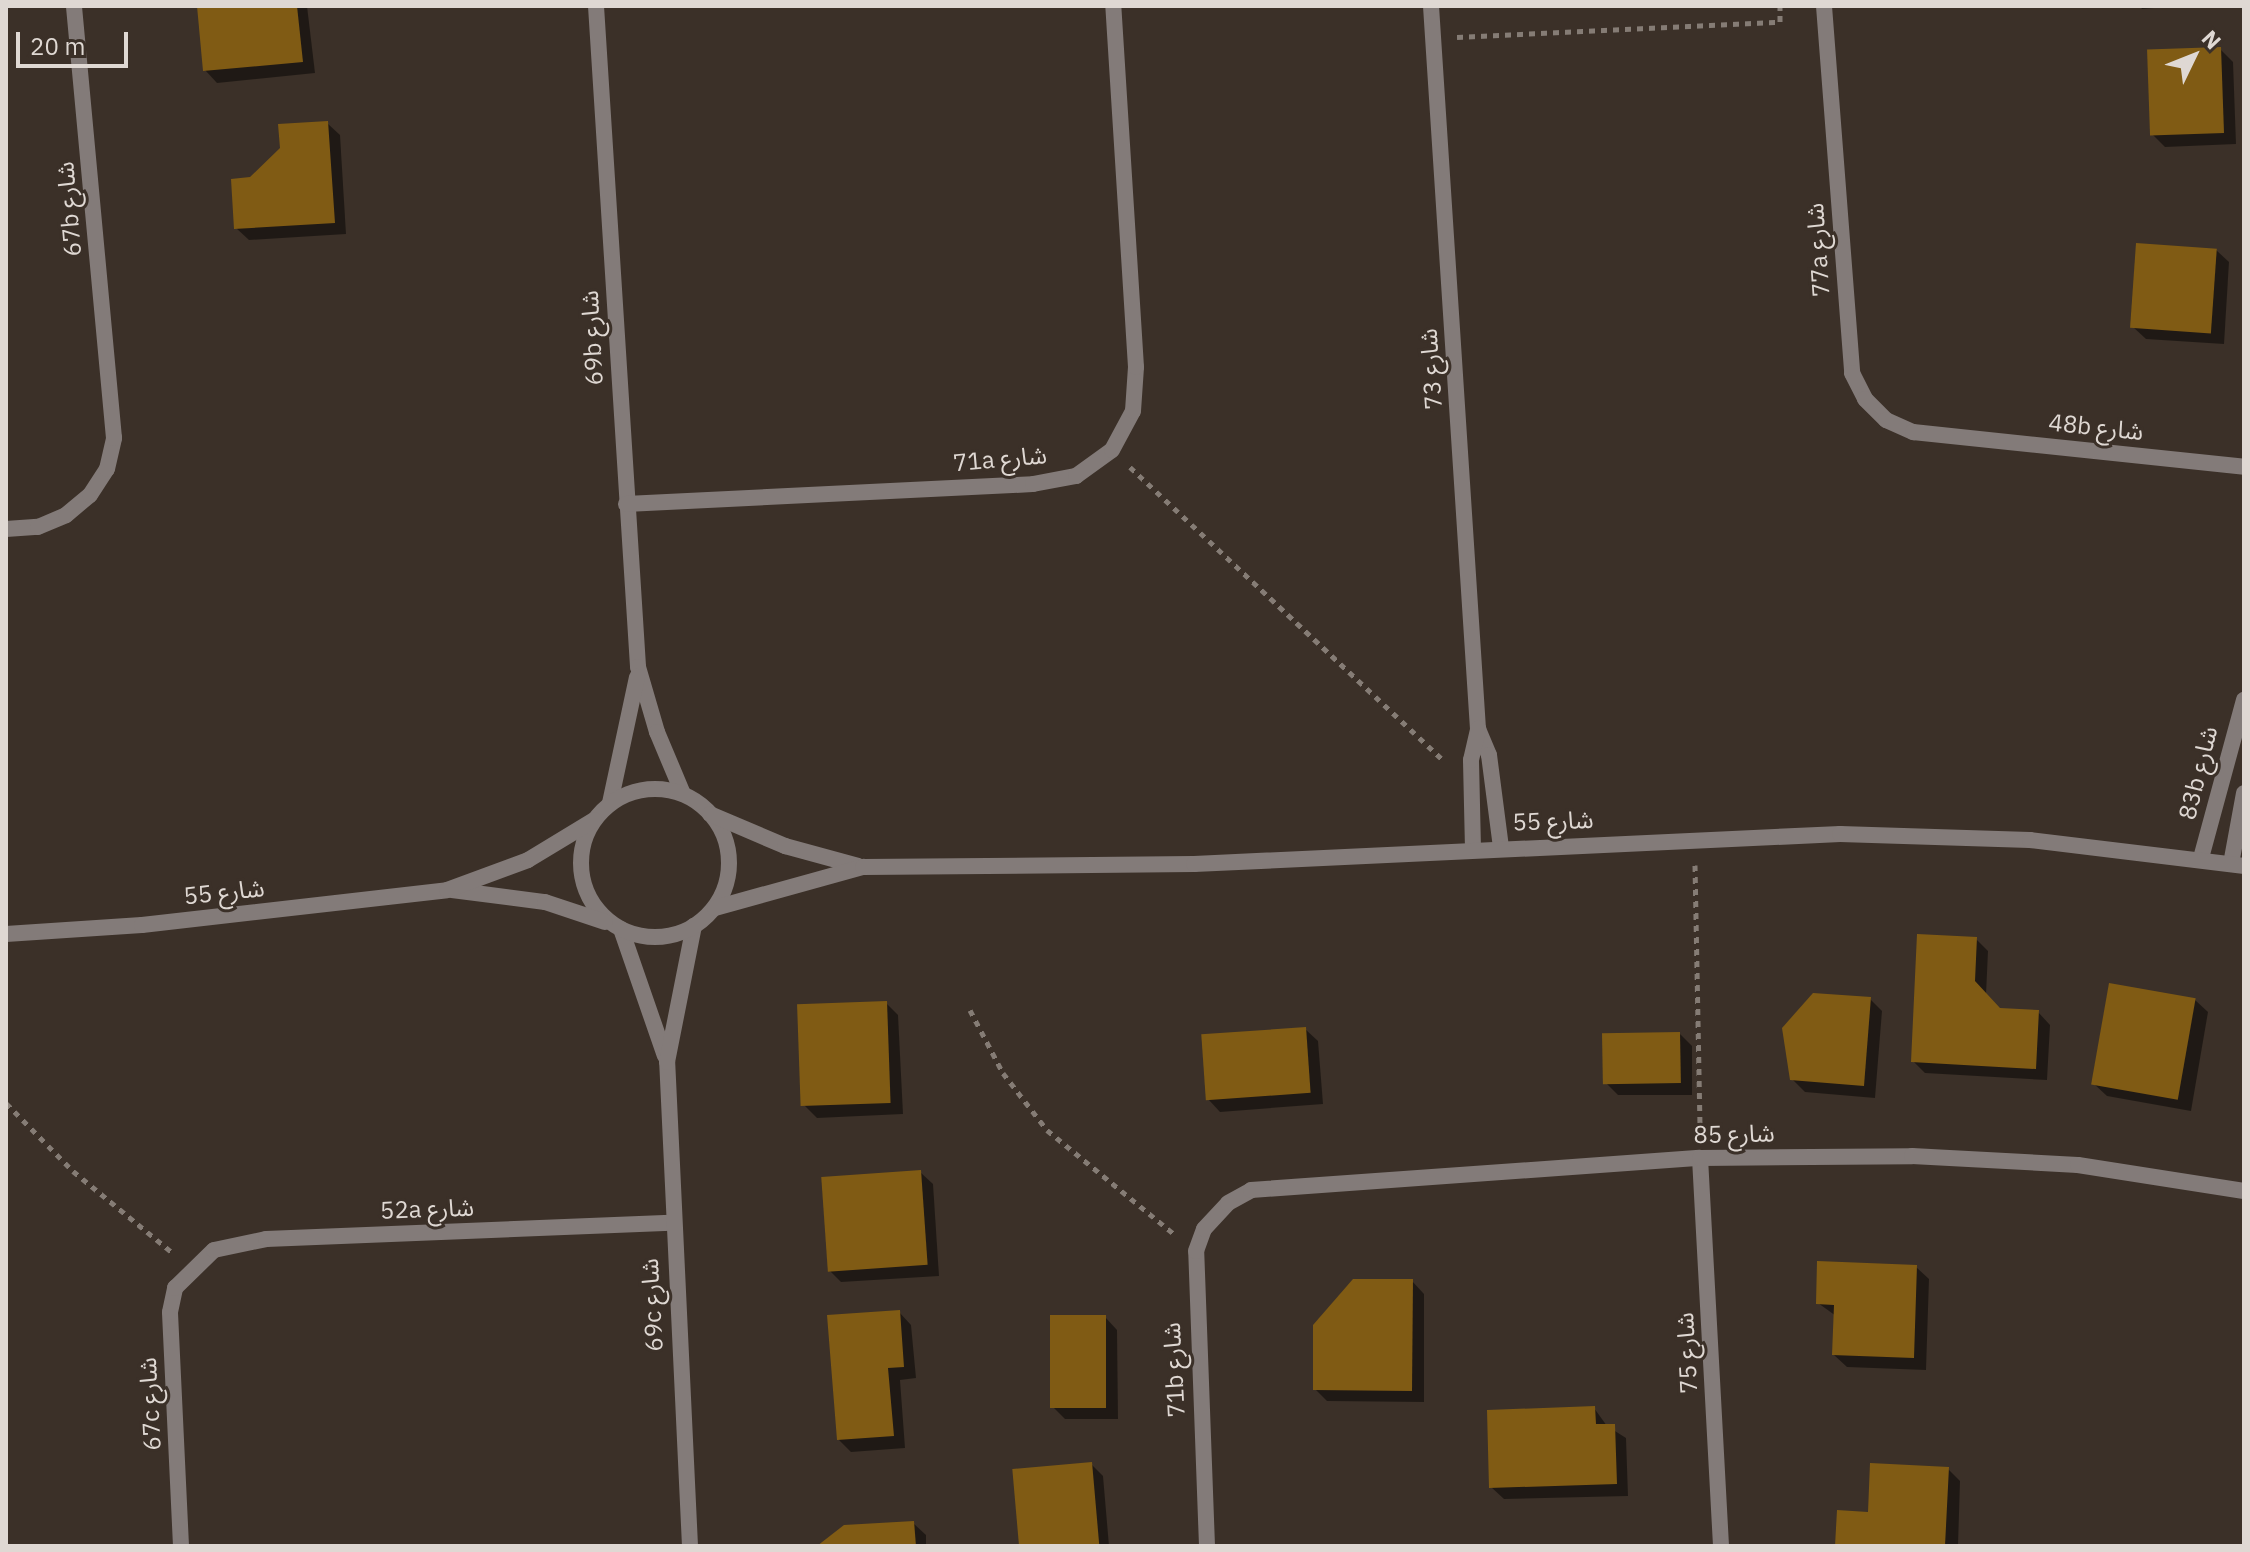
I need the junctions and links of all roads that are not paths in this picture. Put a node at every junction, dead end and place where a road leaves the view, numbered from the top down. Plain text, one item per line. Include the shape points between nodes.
1 (74, 6) edge
2 (596, 6) edge
3 (1113, 6) edge
4 (1431, 6) edge
5 (1824, 6) edge
6 (1943, 435) joint
7 (2244, 467) edge
8 (626, 504) junction
9 (6, 529) edge
10 (638, 667) junction
11 (2244, 700) edge
12 (1478, 729) junction
13 (2244, 793) edge
14 (683, 794) junction
15 (610, 803) junction
16 (710, 814) junction
17 (594, 820) junction
18 (1501, 848) junction
19 (1473, 849) junction
20 (2201, 858) junction
21 (2238, 865) edge
22 (863, 867) junction
23 (447, 890) junction
24 (715, 908) junction
25 (694, 926) junction
26 (616, 927) junction
27 (6, 934) edge
28 (667, 1062) junction
29 (1700, 1158) junction
30 (2244, 1191) edge
31 (671, 1223) junction
32 (1196, 1251) joint
33 (191, 1266) joint
34 (181, 1546) edge
35 (690, 1546) edge
36 (1207, 1546) edge
37 (1721, 1546) edge

1 - 9 street, 67b شارع via 114,438 107,469 90,495 66,515 38,527
2 - 8 street, 69b شارع
3 - 8 street, 71a شارع via 1136,367 1133,411 1112,450 1076,476 1033,484
4 - 12 street, شارع 73
5 - 6 street, 77a شارع via 1852,373 1865,399 1886,420 1913,432
6 - 7 street, 48b شارع
8 - 10 street, 69b شارع
10 - 14 street, 69b شارع
10 - 15 street, 69b شارع
11 - 20 street, 83b شارع
12 - 18 street, شارع 73 via 1489,755
12 - 19 street, شارع 73 via 1471,754
13 - 21 street, 83b شارع
14 - 15 street via 659,789 633,792
14 - 16 street
15 - 17 street
16 - 22 street, شارع 55 via 785,846
16 - 24 street via 724,835 729,860 726,885
17 - 23 street, شارع 55 via 528,860
17 - 26 street via 584,840 584,886
18 - 19 street, شارع 55
18 - 20 street, شارع 55 via 1935,835
19 - 22 street, شارع 55 via 1194,864
20 - 21 street, شارع 55
22 - 24 street, شارع 55
23 - 26 street, شارع 55 via 545,902
23 - 27 street, شارع 55 via 142,925
24 - 25 street
25 - 26 street via 671,936 645,937
25 - 28 street, 69c شارع
26 - 28 street, 69c شارع
28 - 31 street, 69c شارع
29 - 30 street, شارع 85 via 1912,1156 2078,1165
29 - 32 street, شارع 85 via 1251,1190 1228,1203 1204,1229
29 - 37 street, شارع 75
31 - 33 street, 52a شارع via 266,1239 214,1250
31 - 35 street, 69c شارع
32 - 36 street, 71b شارع
33 - 34 street, 67c شارع via 175,1288 170,1312

